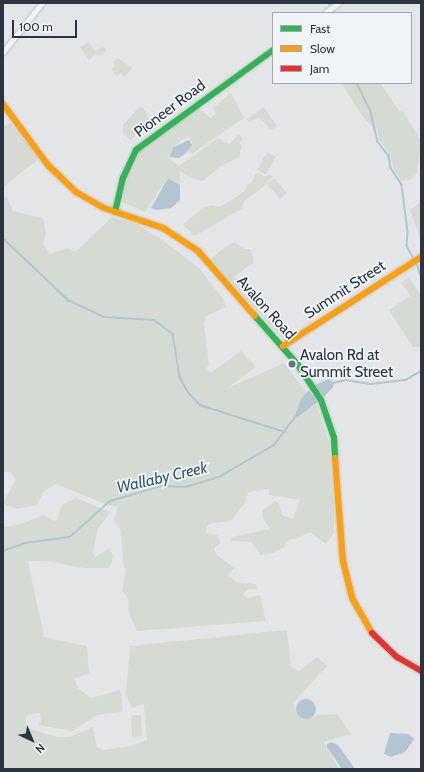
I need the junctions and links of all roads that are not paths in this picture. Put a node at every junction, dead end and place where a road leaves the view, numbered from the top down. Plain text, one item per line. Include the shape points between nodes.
1 (42, 3) edge
2 (339, 3) edge
3 (326, 12) edge
4 (272, 51) edge
5 (3, 52) edge
6 (3, 104) edge
7 (115, 210) junction
8 (421, 256) edge
9 (283, 346) junction
10 (421, 671) edge

1 - 5 street
2 - 3 street
4 - 7 street, Pioneer Road via 136,150 123,178
6 - 7 street via 48,165 67,186 86,200
7 - 9 street, Avalon Road via 147,218 198,251
8 - 9 street, Summit Street
9 - 10 street, Avalon Road via 321,400 334,438 343,561 352,598 365,624 379,642 397,658

